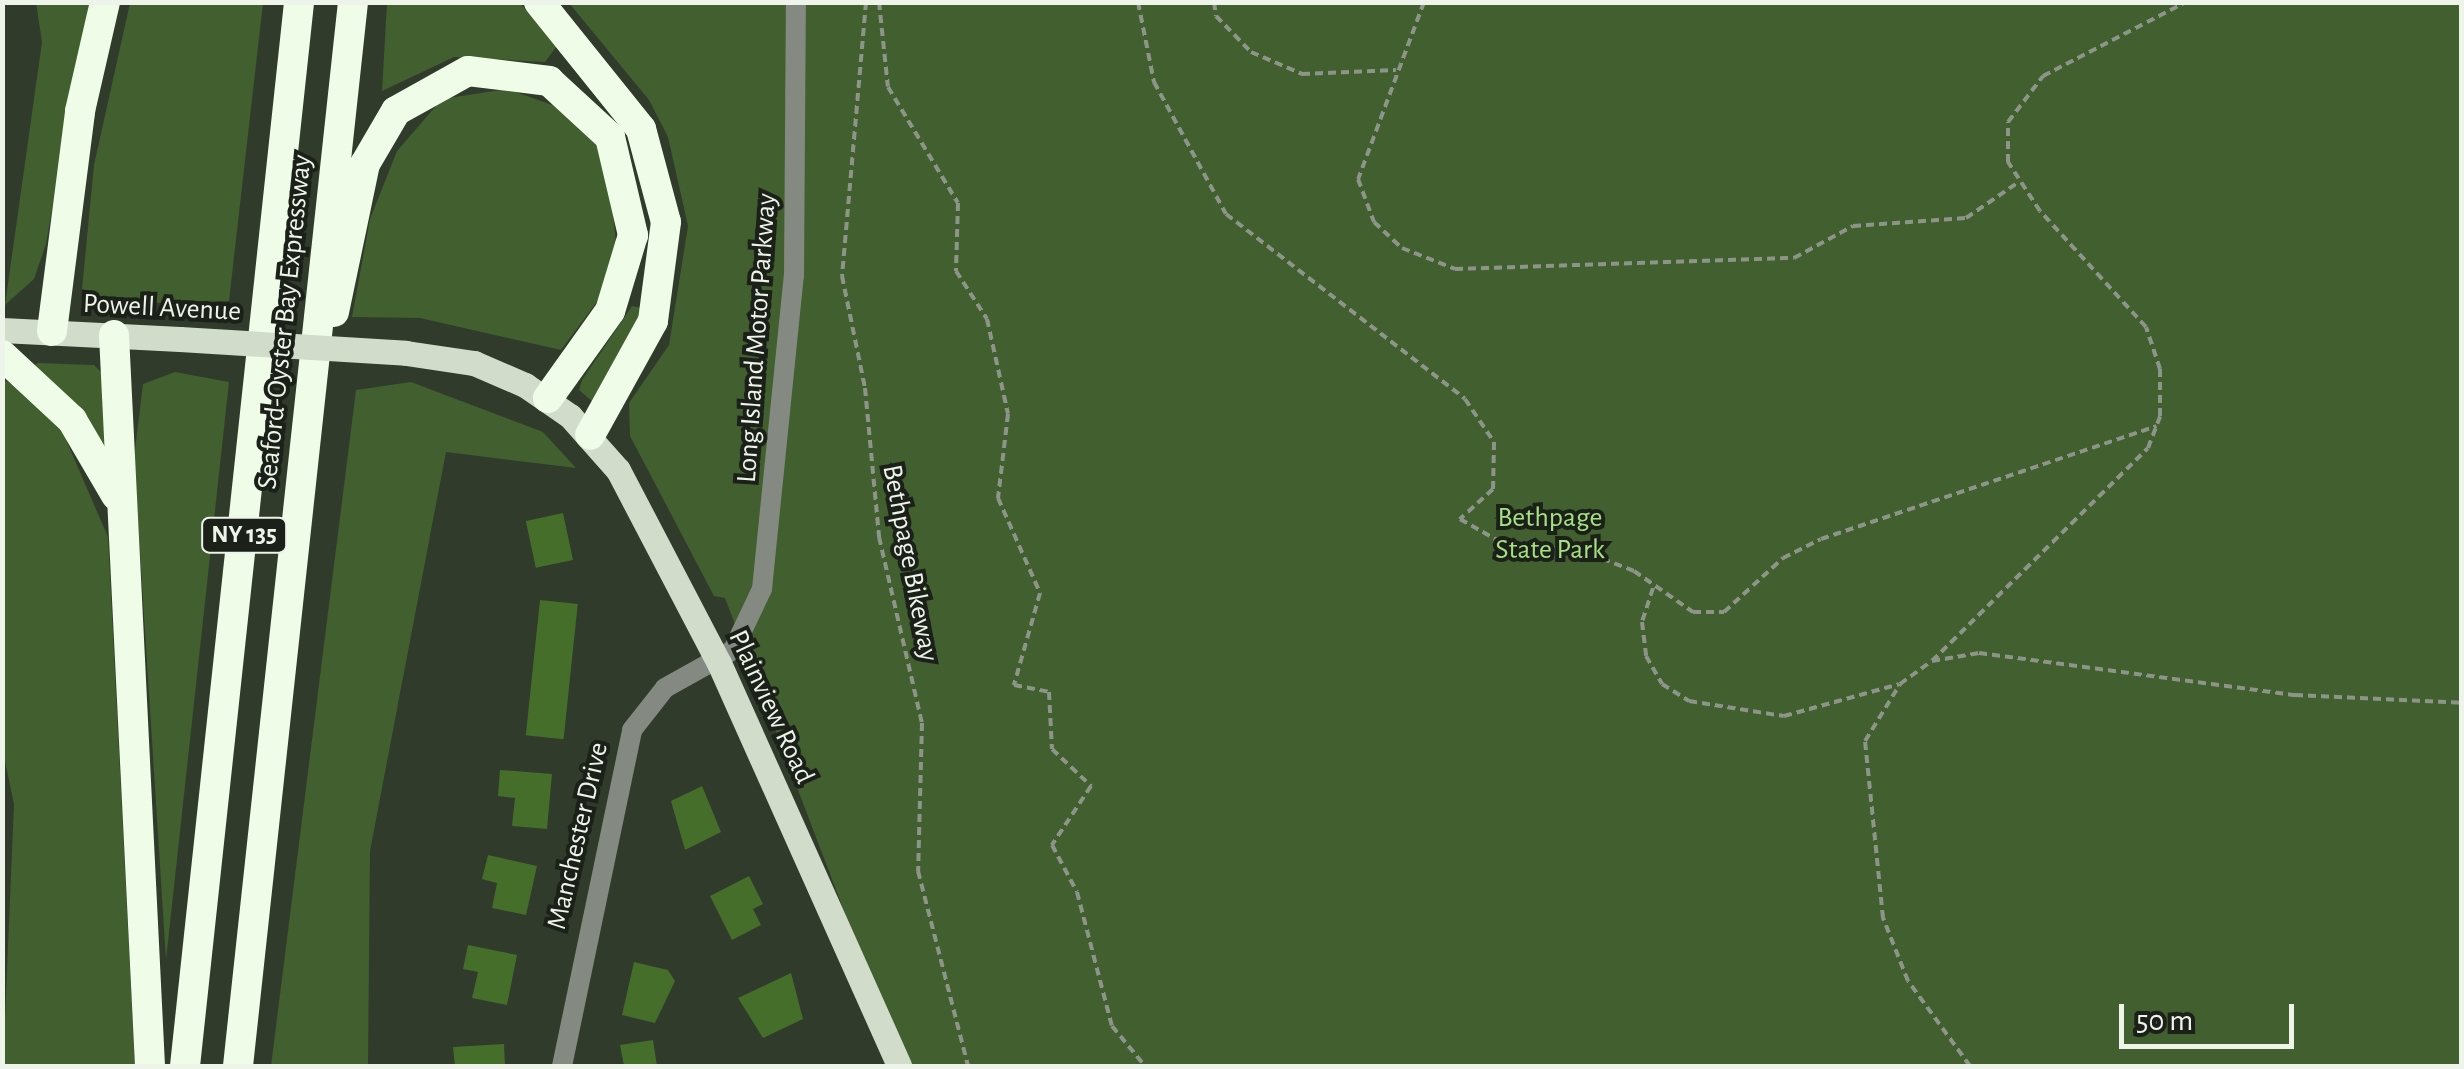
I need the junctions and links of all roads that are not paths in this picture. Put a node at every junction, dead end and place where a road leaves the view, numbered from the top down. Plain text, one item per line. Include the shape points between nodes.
1 (105, 2) edge
2 (299, 2) edge
3 (352, 2) edge
4 (539, 2) edge
5 (796, 2) edge
6 (2, 330) edge
7 (52, 331) junction
8 (114, 335) junction
9 (2, 355) edge
10 (548, 398) junction
11 (309, 406) junction
12 (590, 435) junction
13 (119, 502) junction
14 (718, 663) junction
15 (150, 1066) edge
16 (185, 1066) edge
17 (238, 1066) edge
18 (562, 1066) edge
19 (899, 1066) edge

1 - 7 highway via 72,161
2 - 16 highway, Seaford-Oyster Bay Expressway / NY 135
3 - 11 highway, Seaford-Oyster Bay Expressway / NY 135
4 - 12 highway via 641,129 666,222 653,321
5 - 14 street, Long Island Motor Parkway via 787,398 762,589 753,622
6 - 7 main road, Powell Avenue
7 - 8 main road, Powell Avenue
8 - 10 main road, Powell Avenue, bridge via 406,352 474,362
8 - 13 highway
9 - 13 highway via 72,420
10 - 11 highway via 625,280 628,185 610,137 584,104 549,81 486,69 428,86 373,144
10 - 12 main road, Plainview Road
11 - 17 highway, Seaford-Oyster Bay Expressway / NY 135
12 - 14 main road, Plainview Road via 630,490
13 - 15 highway
14 - 18 street, Manchester Drive via 665,688 632,730
14 - 19 main road, Plainview Road

